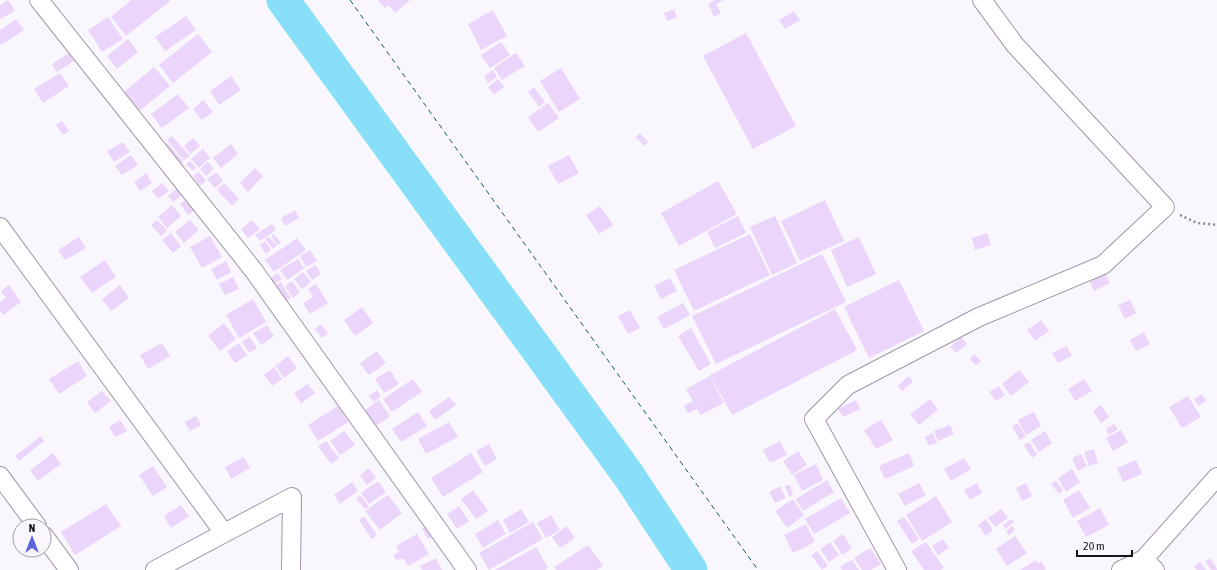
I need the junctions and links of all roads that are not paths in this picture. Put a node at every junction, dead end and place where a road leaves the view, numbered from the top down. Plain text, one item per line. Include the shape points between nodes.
1 (39, 0) edge
2 (982, 0) edge
3 (0, 227) edge
4 (0, 476) edge
5 (1217, 477) edge
6 (31, 518) edge
7 (224, 533) junction
8 (52, 547) edge
9 (1149, 564) edge
10 (69, 570) edge
11 (155, 570) edge
12 (291, 570) edge
13 (467, 570) edge
14 (897, 570) edge
15 (1121, 570) edge

1 - 13 street via 254,271
2 - 14 street via 1014,45 1165,207 1103,265 979,317 848,385 814,419
3 - 7 street
4 - 6 street
5 - 9 street
7 - 11 street
7 - 12 street via 292,497
8 - 10 street
9 - 15 street

